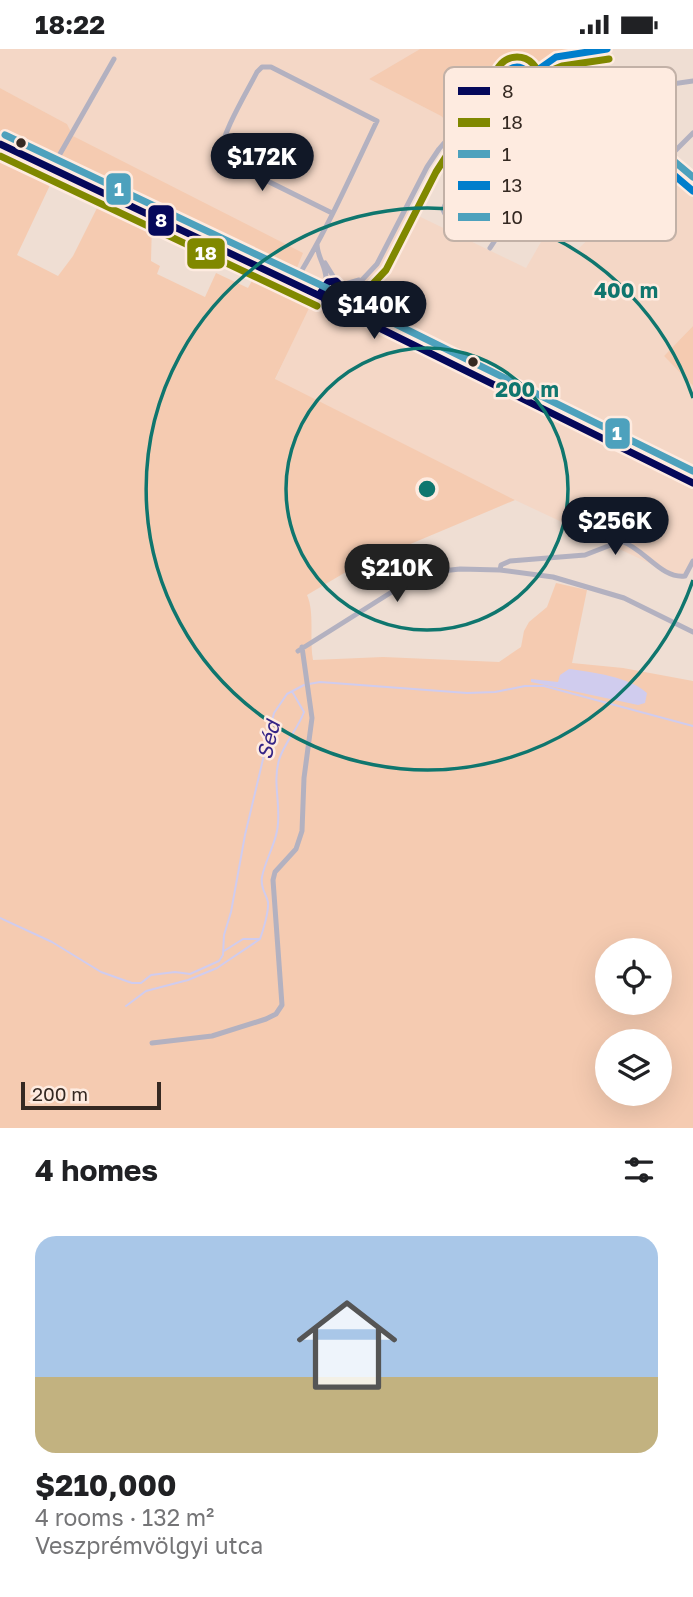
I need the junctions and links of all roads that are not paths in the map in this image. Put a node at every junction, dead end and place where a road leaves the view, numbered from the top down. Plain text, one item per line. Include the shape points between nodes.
1 (607, 49) edge
2 (114, 59) dead end
3 (552, 59) junction
4 (530, 67) edge
5 (543, 67) edge
6 (693, 133) edge
7 (444, 143) edge
8 (0, 144) edge
9 (676, 150) edge
10 (52, 168) junction
11 (676, 176) edge
12 (693, 191) edge
13 (332, 213) junction
14 (317, 241) junction
15 (494, 241) edge
16 (490, 248) dead end
17 (323, 261) junction
18 (299, 275) dead end
19 (292, 284) junction
20 (325, 284) junction
21 (341, 292) junction
22 (322, 296) junction
23 (693, 483) edge
24 (693, 561) edge
25 (691, 569) edge
26 (500, 570) junction
27 (693, 632) edge
28 (152, 1043) dead end

1 - 3 street
2 - 10 street
3 - 4 street
3 - 5 street
6 - 9 street
7 - 21 street via 377,264
8 - 10 main road
10 - 19 main road
11 - 12 street
13 - 13 street via 377,121 262,67 220,151 227,160
13 - 14 street
14 - 17 street
14 - 18 street
15 - 16 street
17 - 20 street
17 - 21 street
19 - 20 main road
19 - 22 main road
20 - 21 main road
20 - 22 main road
21 - 22 main road via 326,303
21 - 23 main road via 360,318
24 - 25 street
25 - 26 street via 685,576 671,575 621,541 585,555 510,561
26 - 27 street via 544,575 624,598
26 - 28 street via 446,570 420,577 300,649 312,718 302,831 296,849 272,880 282,1005 266,1019 220,1033

